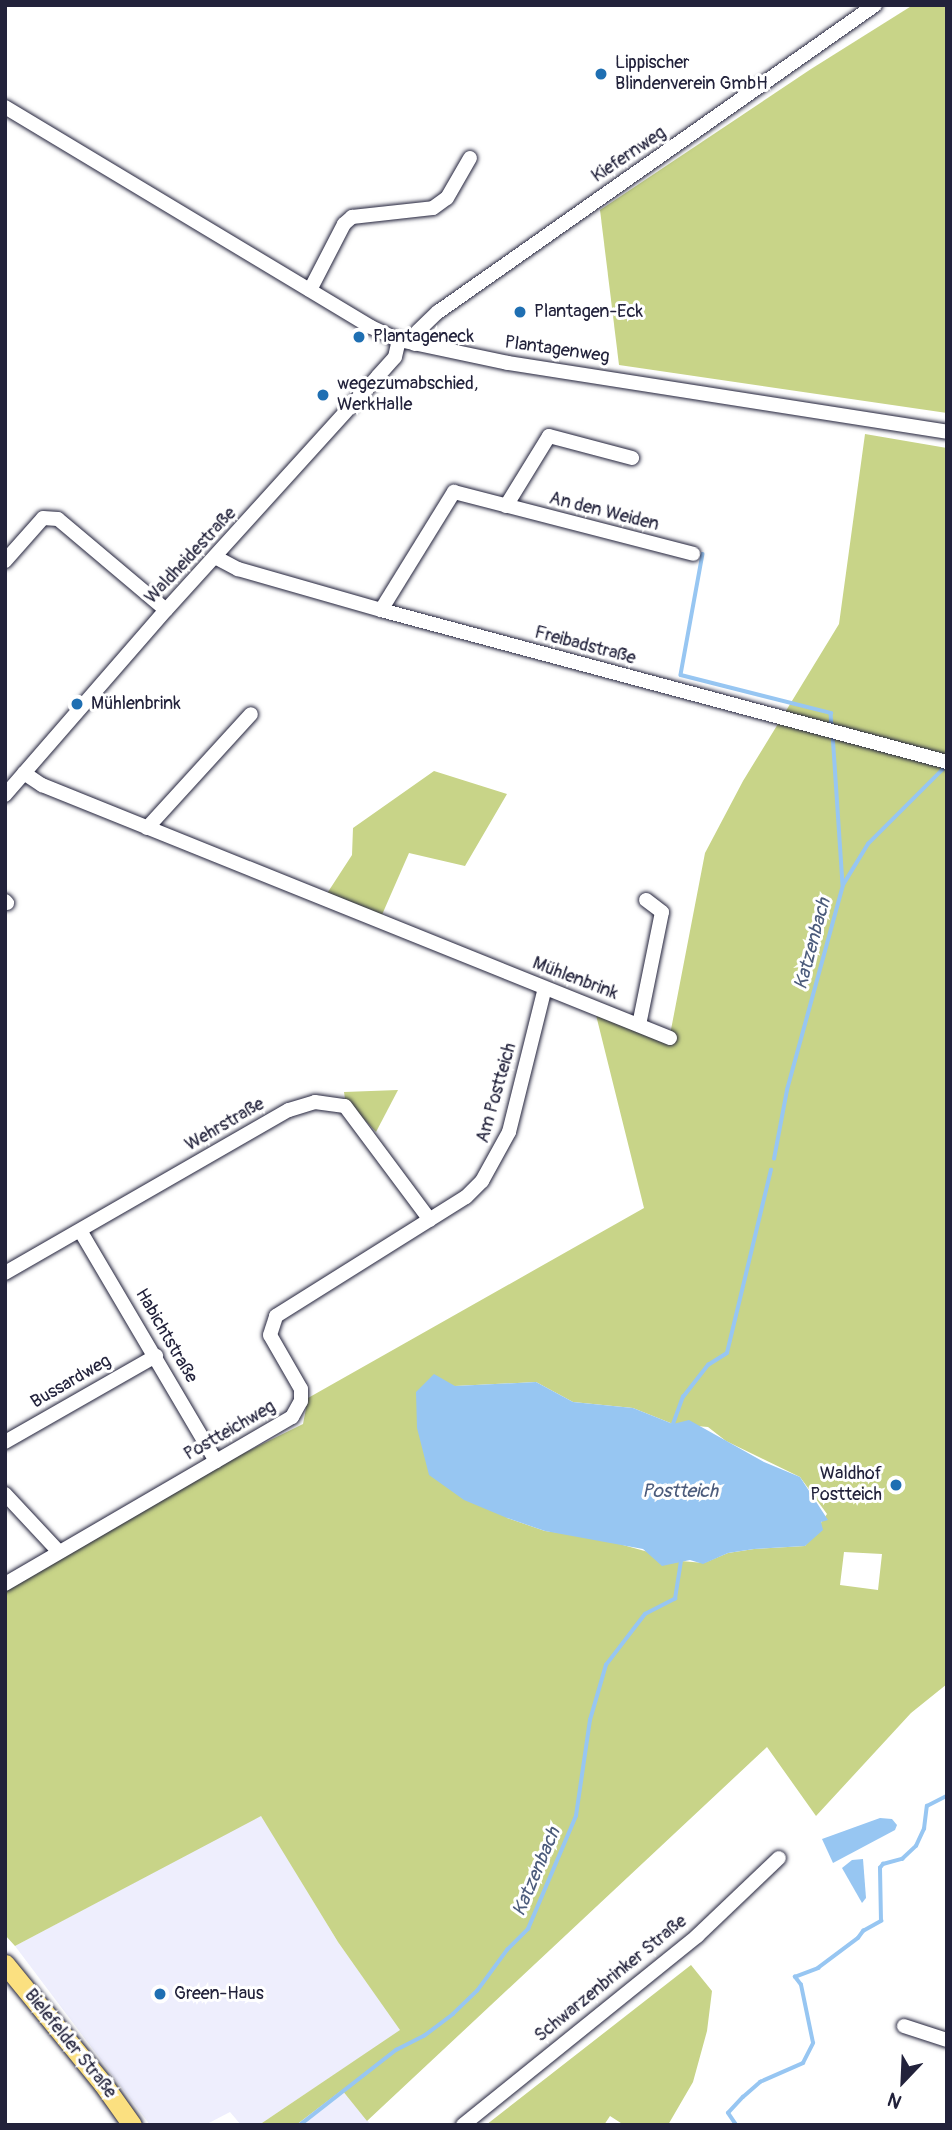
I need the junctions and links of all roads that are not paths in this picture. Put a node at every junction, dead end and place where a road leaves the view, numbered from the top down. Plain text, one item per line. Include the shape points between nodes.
1 (875, 5) edge
2 (7, 113) edge
3 (470, 158) dead end
4 (310, 290) junction
5 (399, 341) junction
6 (415, 344) junction
7 (947, 432) edge
8 (632, 458) dead end
9 (506, 506) junction
10 (693, 554) dead end
11 (217, 558) junction
12 (5, 561) edge
13 (166, 610) junction
14 (381, 610) junction
15 (251, 714) dead end
16 (947, 762) edge
17 (24, 773) junction
18 (5, 795) edge
19 (147, 828) junction
20 (646, 900) dead end
21 (545, 988) junction
22 (639, 1025) junction
23 (670, 1038) dead end
24 (430, 1220) junction
25 (81, 1232) junction
26 (5, 1273) edge
27 (156, 1356) junction
28 (5, 1441) edge
29 (216, 1461) junction
30 (5, 1494) edge
31 (59, 1552) junction
32 (5, 1584) edge
33 (779, 1858) dead end
34 (5, 1964) edge
35 (904, 2026) dead end
36 (947, 2040) edge
37 (132, 2125) edge
38 (463, 2125) edge

1 - 6 street, Kiefernweg via 458,297 418,331
2 - 4 street, Plantagenweg
3 - 4 street via 447,198 433,208 352,217
4 - 5 street, Plantagenweg
5 - 6 street, Plantagenweg
5 - 11 street, Waldheidestraße via 394,357 379,376
6 - 7 street, Plantagenweg
8 - 9 street via 549,436
9 - 10 street, An den Weiden
9 - 14 street, An den Weiden via 454,492
11 - 13 street, Waldheidestraße
11 - 14 street, Freibadstraße via 238,569
12 - 13 street via 43,518 58,519
13 - 17 street, Waldheidestraße
14 - 16 street, Freibadstraße
15 - 19 street
17 - 18 street, Waldheidestraße
17 - 19 street, Mühlenbrink via 42,785
19 - 21 street, Mühlenbrink
20 - 22 street, Mühlenbrink via 662,912
21 - 22 street, Mühlenbrink
21 - 24 street, Am Postteich via 509,1132 499,1155 466,1197
22 - 23 street, Mühlenbrink
24 - 25 street, Wehrstraße via 345,1106 315,1101 289,1110
24 - 29 street, Postteichweg via 276,1315 270,1335 300,1389 298,1410
25 - 26 street, Wehrstraße
25 - 27 street, Habichtstraße
27 - 28 street, Bussardweg
27 - 29 street, Habichtstraße
29 - 31 street, Postteichweg
30 - 31 street
31 - 32 street, Postteichweg
33 - 38 street, Schwarzenbrinker Straße via 697,1936
34 - 37 main road, Bielefelder Straße
35 - 36 street

